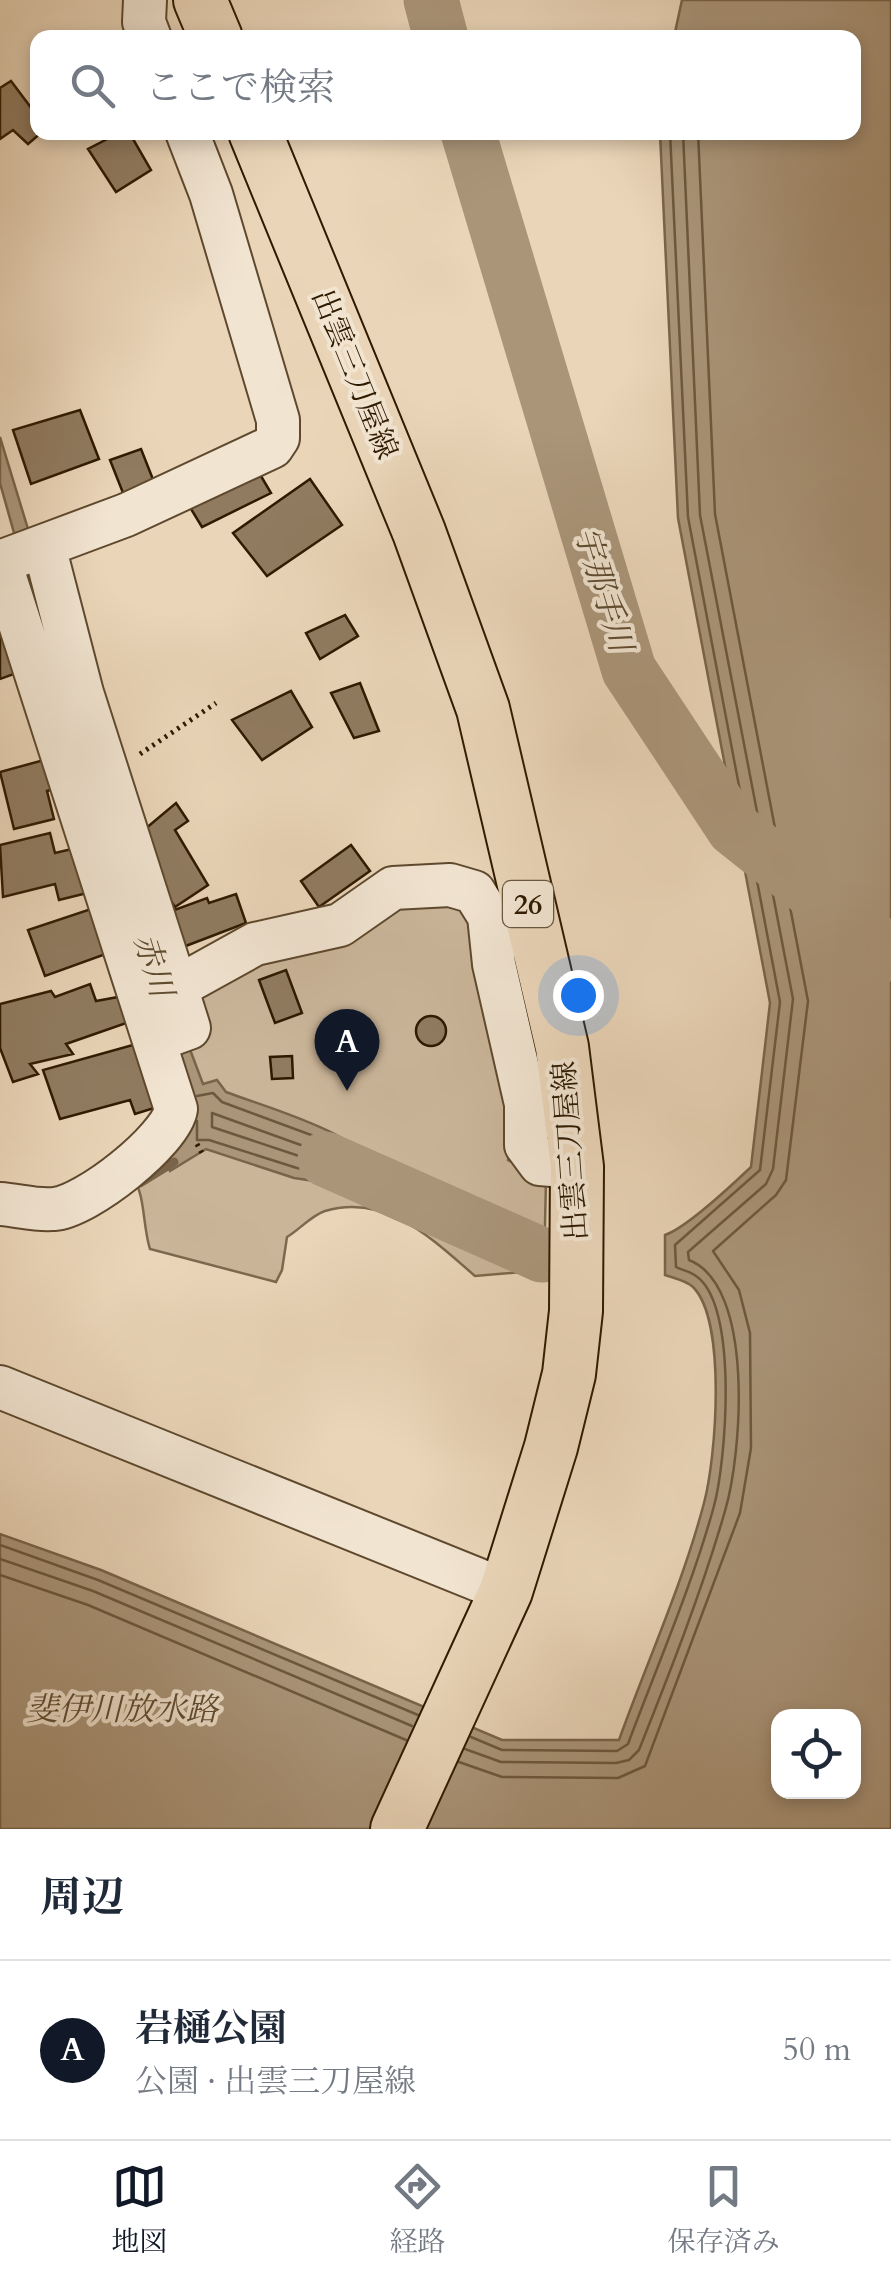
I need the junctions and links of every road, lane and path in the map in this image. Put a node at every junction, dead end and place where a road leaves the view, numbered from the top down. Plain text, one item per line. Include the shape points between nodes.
1 (145, 0) edge
2 (200, 0) edge
3 (147, 30) edge
4 (213, 30) edge
5 (190, 140) edge
6 (258, 140) edge
7 (20, 555) edge
8 (216, 703) dead end
9 (107, 776) junction
10 (121, 872) junction
11 (171, 1024) junction
12 (577, 1167) junction
13 (0, 1204) edge
14 (0, 1387) edge
15 (506, 1592) junction
16 (398, 1829) edge

1 - 3 street
2 - 4 main road
5 - 7 street via 278,420 278,438 272,447 126,515
6 - 12 main road, 出雲三刀屋線 / 26 via 420,532 482,709 562,1046
7 - 9 street
7 - 10 street
8 - 9 path
9 - 10 street
10 - 11 street
11 - 12 street via 255,944 340,924 393,888 450,885 474,892 489,916 526,1104 526,1145 540,1164
11 - 13 street via 176,1112 150,1172 54,1209
12 - 15 main road, 出雲三刀屋線 / 26 via 569,1374
14 - 15 street
15 - 16 main road, 出雲三刀屋線 / 26

